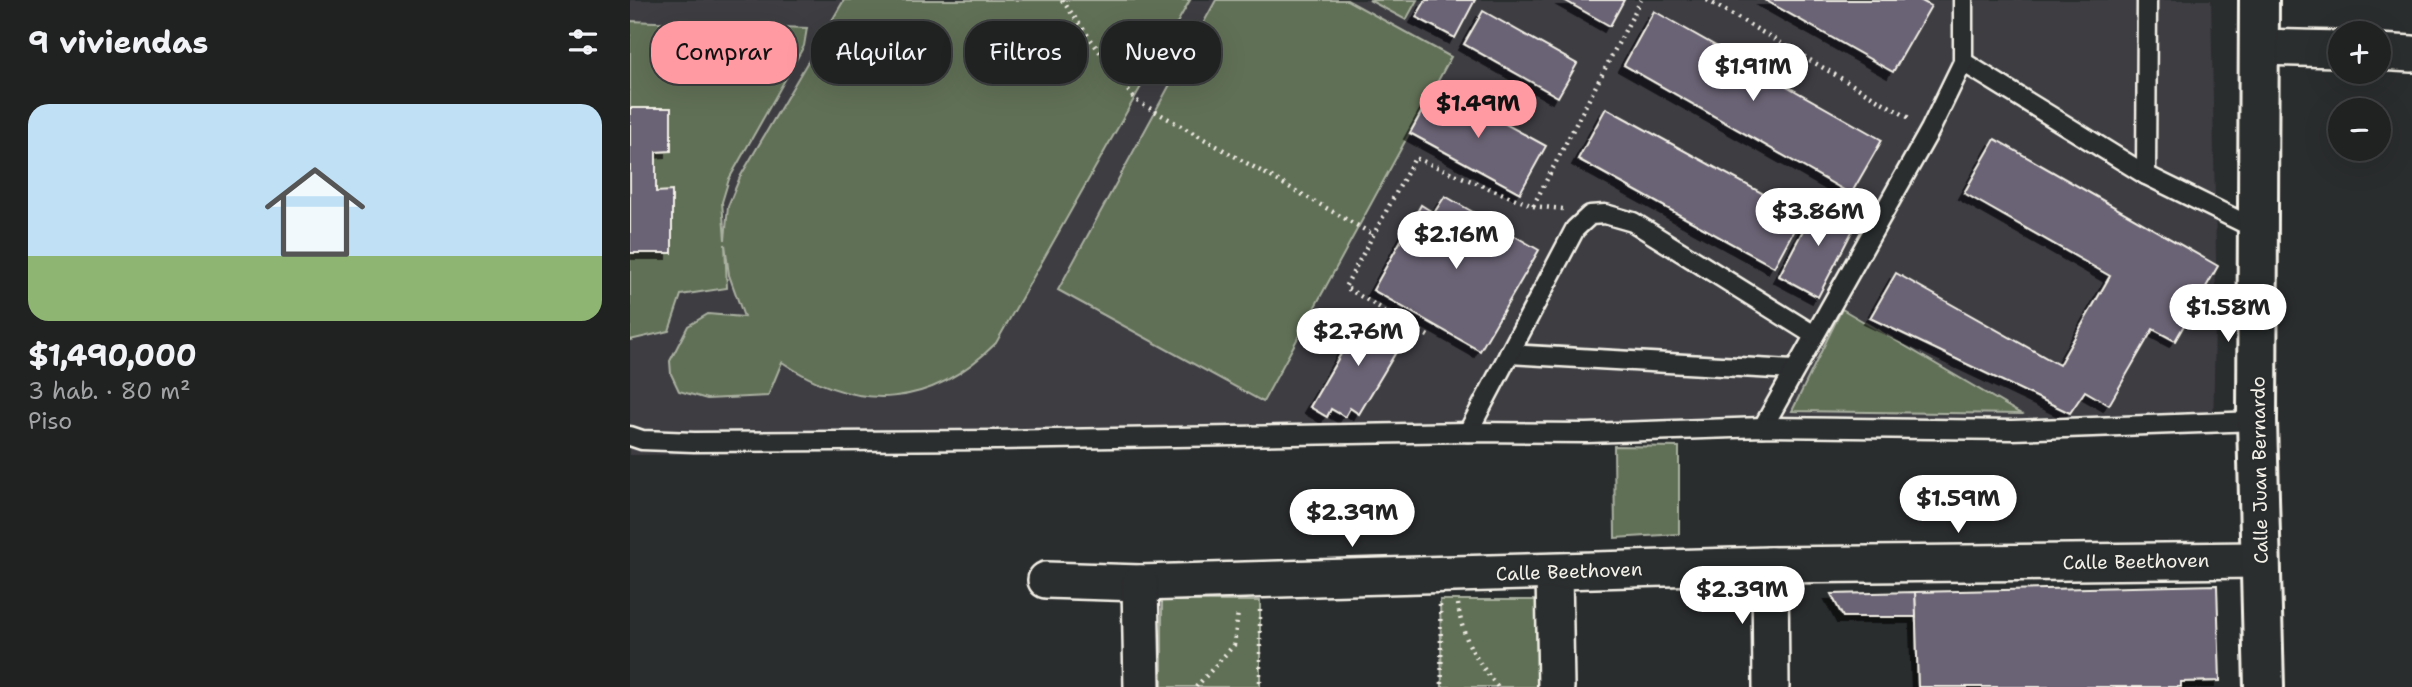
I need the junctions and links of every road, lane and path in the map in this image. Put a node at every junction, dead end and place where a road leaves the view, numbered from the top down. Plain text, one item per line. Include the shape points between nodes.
1 (1062, 0) edge
2 (1641, 0) edge
3 (1707, 0) edge
4 (1963, 0) edge
5 (2147, 0) edge
6 (2259, 0) edge
7 (2259, 47) junction
8 (2328, 50) edge
9 (2391, 53) edge
10 (2412, 54) edge
11 (1963, 62) junction
12 (1930, 130) junction
13 (2146, 174) junction
14 (2260, 231) junction
15 (1374, 235) junction
16 (1815, 335) junction
17 (1428, 336) dead end
18 (1509, 354) junction
19 (1794, 370) junction
20 (2257, 421) junction
21 (1763, 427) junction
22 (1468, 432) junction
23 (630, 436) edge
24 (2259, 560) junction
25 (1770, 565) junction
26 (1554, 572) junction
27 (1046, 580) dead end
28 (1140, 583) junction
29 (1458, 600) junction
30 (1471, 600) dead end
31 (1236, 601) dead end
32 (1259, 601) dead end
33 (1142, 687) edge
34 (1196, 687) edge
35 (1260, 687) edge
36 (1442, 687) edge
37 (1498, 687) edge
38 (1556, 687) edge
39 (1771, 687) edge
40 (2264, 687) edge

1 - 15 path via 1135,100
2 - 15 path via 1533,206 1415,158
3 - 12 path
4 - 11 lane
5 - 13 lane
6 - 7 street, Calle Juan Bernardo
7 - 8 street
7 - 14 street, Calle Juan Bernardo
9 - 10 street
11 - 12 lane
11 - 13 lane
12 - 16 lane
13 - 14 lane
14 - 20 street, Calle Juan Bernardo
15 - 17 path via 1345,287
16 - 18 lane via 1633,222 1599,214 1583,219 1575,229
16 - 19 lane
18 - 19 lane
18 - 22 lane
19 - 21 lane
20 - 21 lane via 2012,430
20 - 24 street, Calle Juan Bernardo
21 - 22 lane
22 - 23 lane via 694,442
24 - 25 street, Calle Beethoven
24 - 40 street, Calle Juan Bernardo
25 - 26 street, Calle Beethoven
25 - 39 street
26 - 28 street, Calle Beethoven
26 - 38 street
27 - 28 street, Calle Beethoven
28 - 33 street
29 - 30 path
29 - 36 path via 1440,600
29 - 37 path via 1460,625 1473,656
31 - 34 path via 1239,616 1234,645
32 - 35 path

